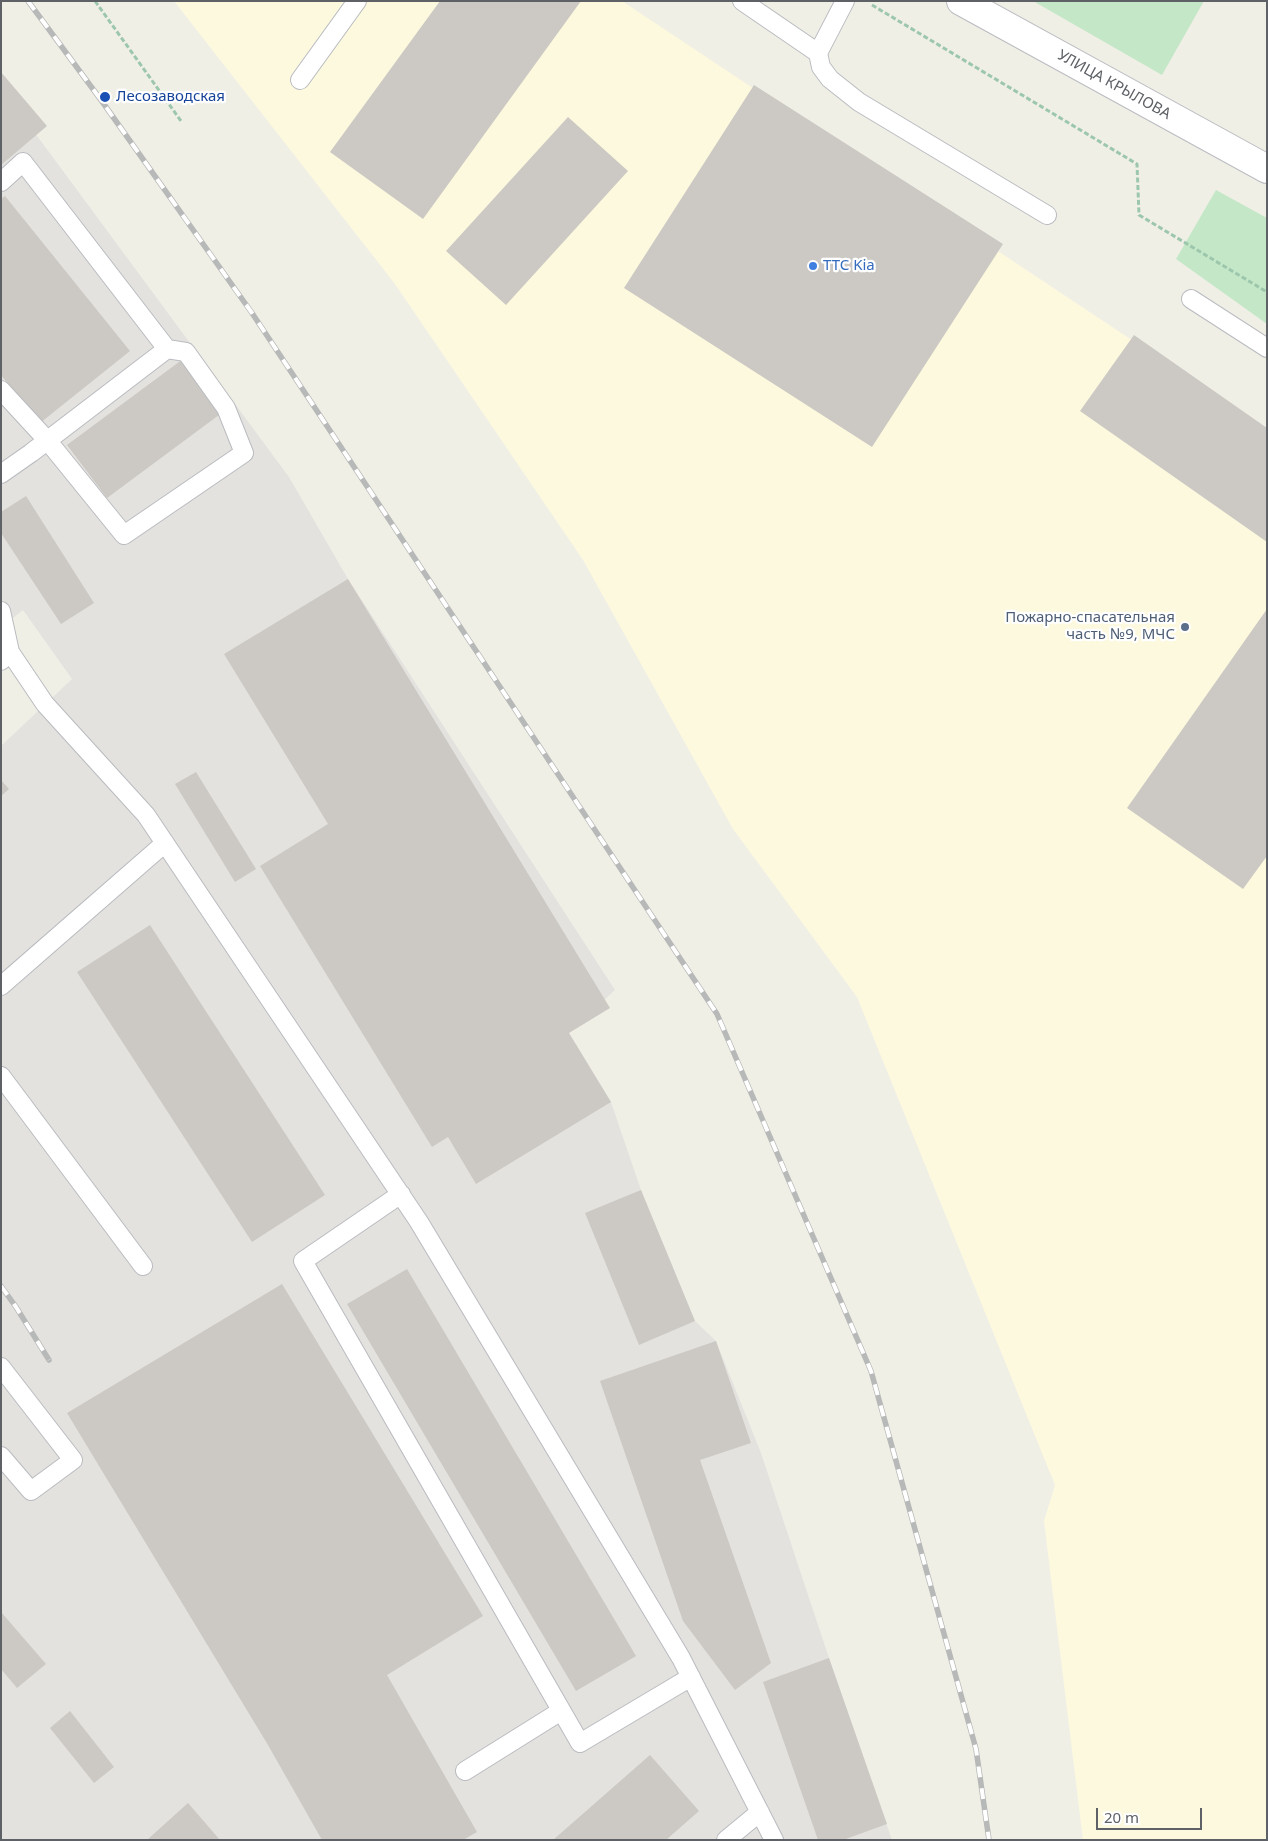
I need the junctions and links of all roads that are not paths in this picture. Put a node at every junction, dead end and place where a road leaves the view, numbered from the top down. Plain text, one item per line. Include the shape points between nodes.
1 (357, 1) edge
2 (742, 1) edge
3 (845, 1) edge
4 (961, 1) edge
5 (818, 53) junction
6 (300, 80) dead end
7 (1267, 169) edge
8 (1, 182) edge
9 (1047, 215) dead end
10 (1191, 299) dead end
11 (1267, 348) edge
12 (167, 349) junction
13 (1, 390) edge
14 (47, 440) junction
15 (1, 474) edge
16 (1, 611) edge
17 (6, 656) edge
18 (165, 843) junction
19 (1, 986) edge
20 (1, 1076) edge
21 (400, 1194) junction
22 (143, 1266) dead end
23 (1, 1367) edge
24 (1, 1456) edge
25 (691, 1677) junction
26 (561, 1710) junction
27 (465, 1771) dead end
28 (760, 1812) junction
29 (726, 1840) edge
30 (774, 1840) edge

1 - 6 lane
2 - 5 lane
3 - 5 lane
4 - 7 main road, УЛИЦА КРЫЛОВА
5 - 9 lane via 821,67 830,79 859,102
8 - 12 lane via 23,162
10 - 11 lane
12 - 14 lane
12 - 14 lane via 186,352 226,408 244,453 124,535
13 - 14 lane
14 - 15 lane
16 - 17 lane
17 - 18 lane via 146,815
18 - 19 lane
18 - 21 lane
20 - 22 lane
21 - 25 lane
21 - 26 lane via 302,1262
23 - 24 lane via 73,1460 31,1491
25 - 26 lane via 580,1743
25 - 28 lane
26 - 27 lane
28 - 29 lane
28 - 30 lane

